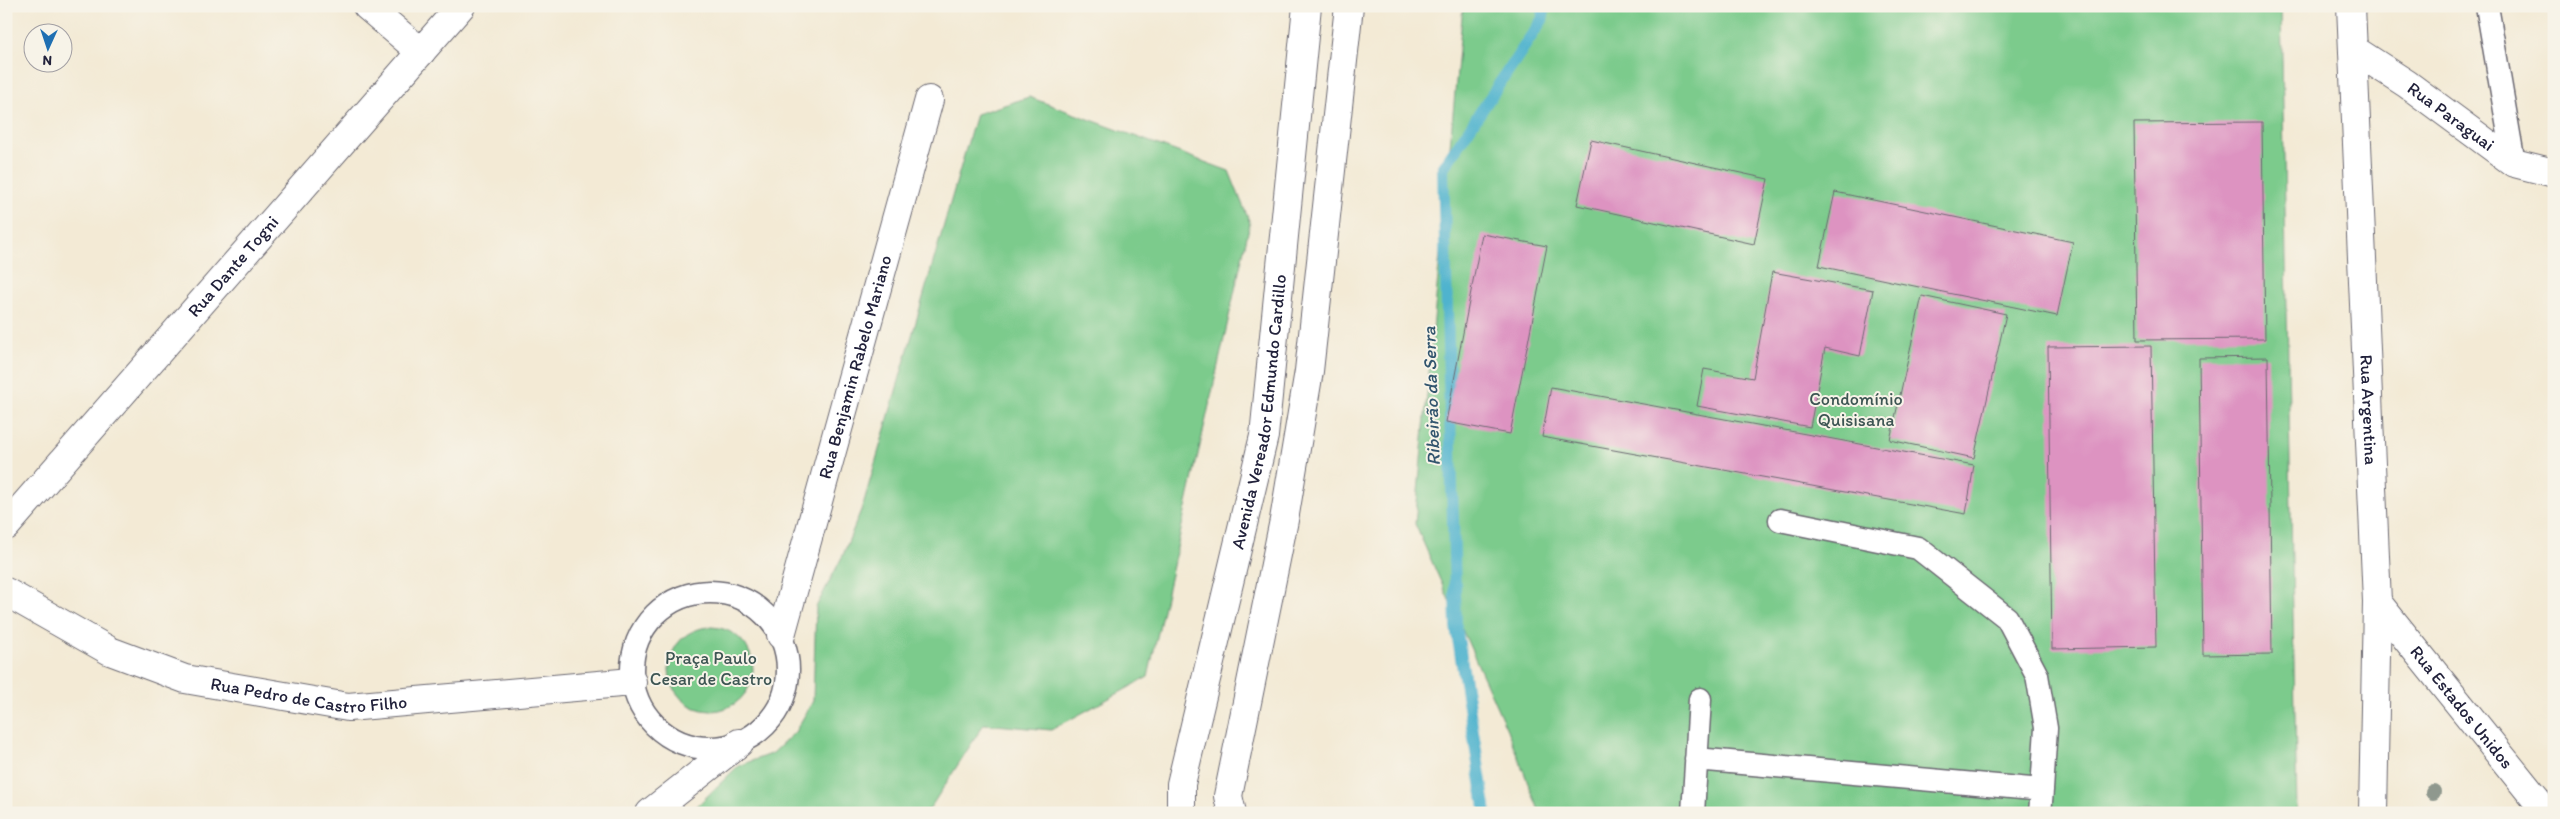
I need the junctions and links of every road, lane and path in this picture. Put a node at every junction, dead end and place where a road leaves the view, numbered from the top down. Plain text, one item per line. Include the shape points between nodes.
1 (367, 6) edge
2 (461, 6) edge
3 (1308, 6) edge
4 (1349, 6) edge
5 (2351, 6) edge
6 (2487, 6) edge
7 (2353, 49) junction
8 (421, 52) junction
9 (929, 100) dead end
10 (2514, 164) junction
11 (2554, 173) edge
12 (1780, 520) dead end
13 (6, 526) edge
14 (6, 592) edge
15 (2377, 602) junction
16 (781, 635) junction
17 (632, 682) junction
18 (1700, 699) dead end
19 (739, 743) junction
20 (1696, 759) junction
21 (2042, 790) junction
22 (650, 813) edge
23 (1182, 813) edge
24 (1232, 813) edge
25 (1693, 813) edge
26 (2040, 813) edge
27 (2372, 813) edge
28 (2547, 813) edge

1 - 8 street
2 - 8 street, Rua Dante Togni
3 - 23 street, Avenida Vereador Edmundo Cardillo via 1264,436 1181,784
4 - 24 street via 1308,371 1284,520 1228,796
5 - 7 street, Rua Argentina
6 - 10 lane
7 - 10 street, Rua Paraguai via 2407,84
7 - 15 street, Rua Argentina
8 - 13 street, Rua Dante Togni
9 - 16 street, Rua Benjamin Rabelo Mariano
10 - 11 street, Rua Paraguai
12 - 21 lane via 1918,548 2006,618 2037,675 2046,728
14 - 17 street, Rua Pedro de Castro Filho via 110,651 185,678 348,707
15 - 27 street, Rua Argentina
15 - 28 street, Rua Estados Unidos
16 - 17 lane via 767,615 747,600 724,592 699,592 675,599 655,614 640,634 632,657
16 - 19 lane via 789,660 788,686 778,710 761,729
17 - 19 lane via 639,704 652,723 671,737 693,746 716,748
18 - 20 lane
19 - 22 street
20 - 21 lane
20 - 25 lane
21 - 26 lane

